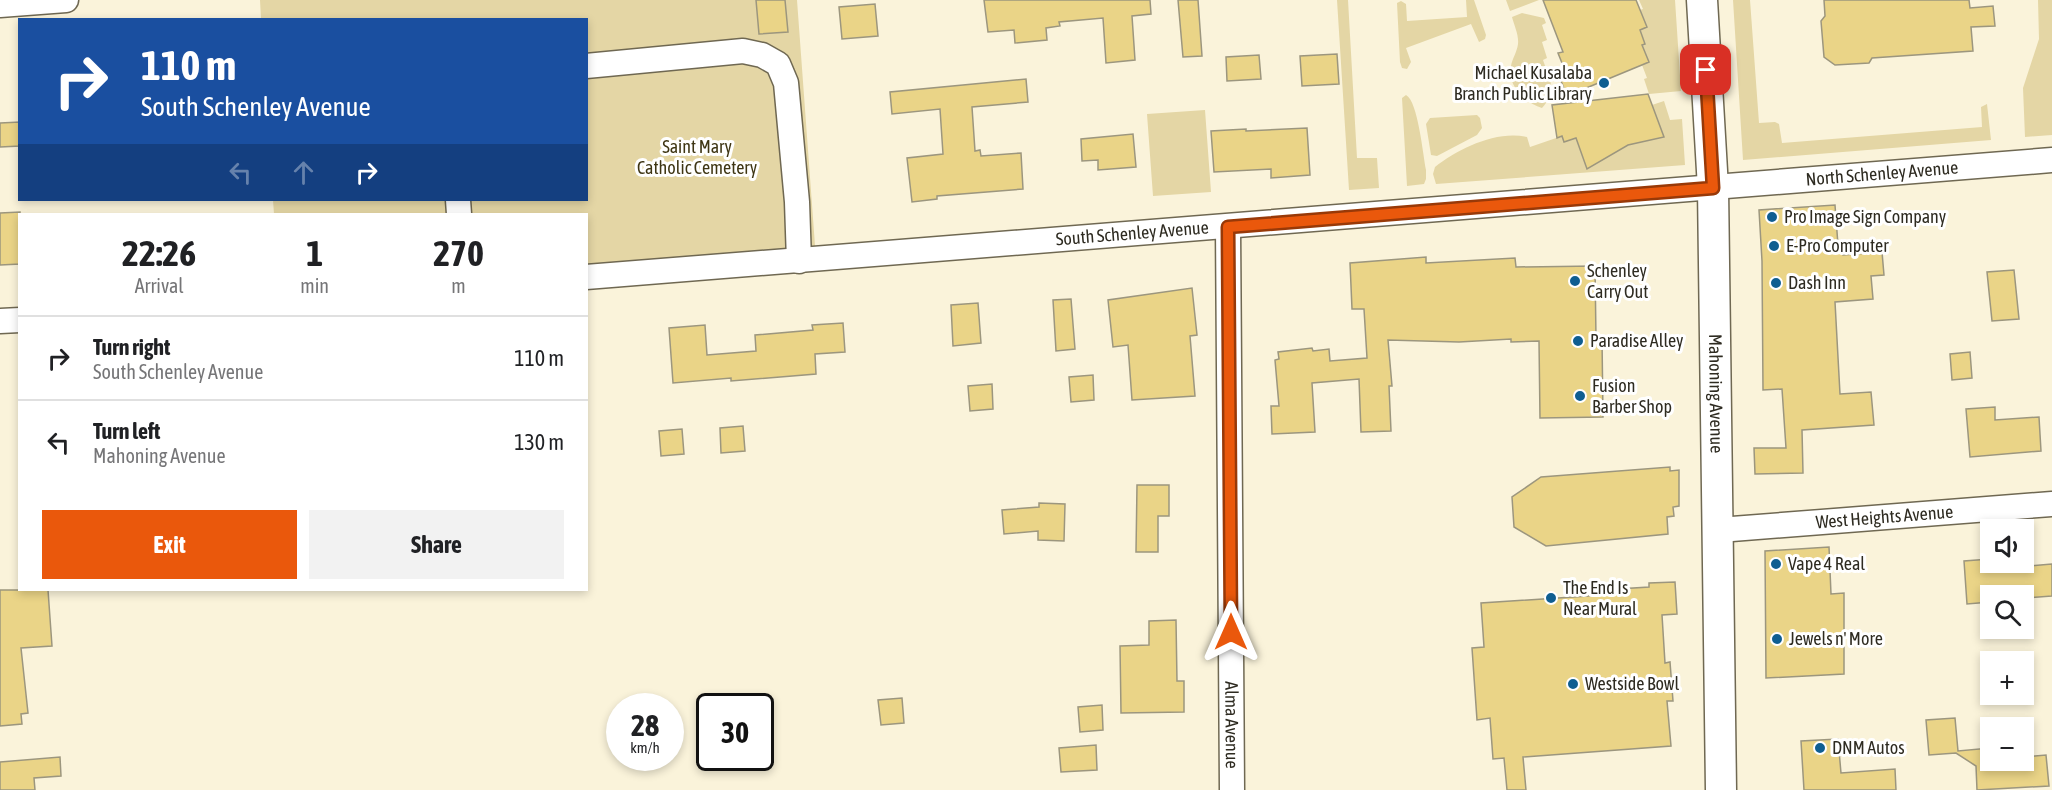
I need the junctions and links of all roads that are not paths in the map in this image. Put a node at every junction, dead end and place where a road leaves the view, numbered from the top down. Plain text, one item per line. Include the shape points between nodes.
1 (66, 0) edge
2 (1702, 0) edge
3 (35, 1) edge
4 (0, 5) edge
5 (588, 66) edge
6 (2052, 160) edge
7 (1713, 188) junction
8 (1228, 227) junction
9 (799, 261) junction
10 (588, 277) edge
11 (18, 320) edge
12 (0, 321) edge
13 (2052, 504) edge
14 (1719, 530) junction
15 (1232, 790) edge
16 (1721, 790) edge

1 - 3 street
2 - 7 main road, Mahoning Avenue
3 - 4 street
5 - 9 street via 743,51 778,64 786,83
6 - 7 street, North Schenley Avenue
7 - 8 street, South Schenley Avenue
7 - 14 main road, Mahoning Avenue
8 - 9 street, South Schenley Avenue
8 - 15 street, Alma Avenue
9 - 10 street, South Schenley Avenue
11 - 12 street
13 - 14 street, West Heights Avenue
14 - 16 main road, Mahoning Avenue

